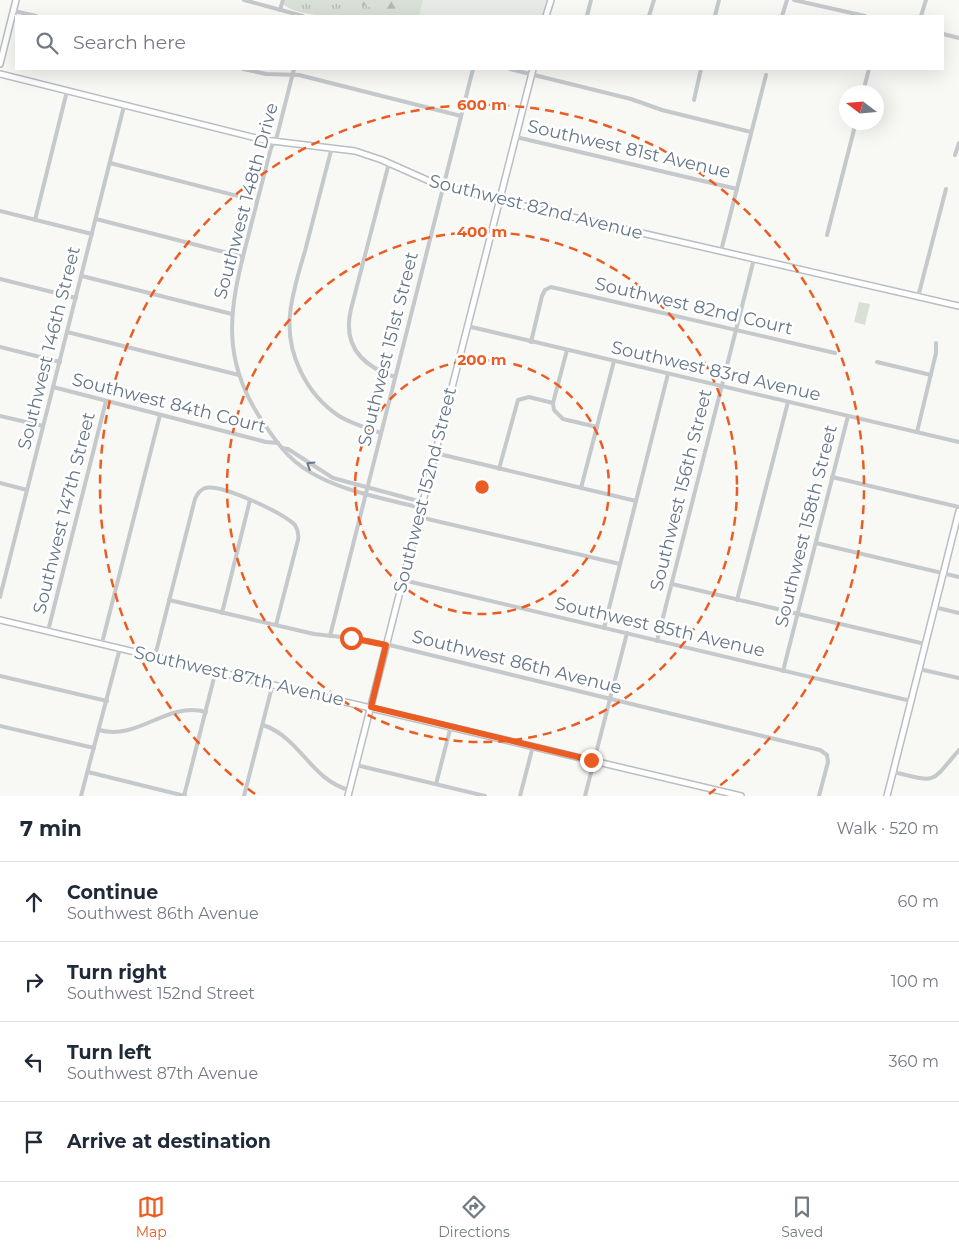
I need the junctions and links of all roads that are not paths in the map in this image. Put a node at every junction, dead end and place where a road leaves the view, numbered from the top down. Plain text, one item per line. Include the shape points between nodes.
1 (16, 0) edge
2 (244, 0) edge
3 (283, 0) edge
4 (550, 0) edge
5 (591, 0) edge
6 (654, 0) edge
7 (719, 0) edge
8 (787, 0) edge
9 (794, 0) edge
10 (819, 0) edge
11 (926, 0) edge
12 (817, 6) junction
13 (14, 10) junction
14 (280, 10) junction
15 (32, 15) edge
16 (299, 15) edge
17 (546, 15) edge
18 (587, 15) edge
19 (649, 15) edge
20 (715, 15) edge
21 (782, 15) edge
22 (860, 15) edge
23 (921, 15) edge
24 (944, 34) edge
25 (959, 38) edge
26 (0, 64) edge
27 (248, 70) edge
28 (294, 70) edge
29 (473, 70) edge
30 (517, 70) edge
31 (702, 70) edge
32 (869, 70) edge
33 (532, 72) edge
34 (0, 74) edge
35 (293, 74) junction
36 (766, 75) dead end
37 (865, 85) edge
38 (67, 91) junction
39 (694, 100) dead end
40 (124, 106) junction
41 (461, 116) junction
42 (854, 130) edge
43 (752, 132) junction
44 (516, 137) junction
45 (274, 142) junction
46 (959, 143) edge
47 (332, 147) junction
48 (955, 155) dead end
49 (110, 163) junction
50 (389, 163) junction
51 (443, 186) junction
52 (737, 188) junction
53 (946, 189) dead end
54 (257, 201) junction
55 (499, 201) junction
56 (0, 211) edge
57 (96, 219) junction
58 (35, 220) junction
59 (92, 234) junction
60 (827, 235) dead end
61 (721, 251) junction
62 (243, 257) junction
63 (754, 259) junction
64 (82, 276) junction
65 (0, 279) edge
66 (918, 297) junction
67 (76, 298) junction
68 (959, 306) edge
69 (232, 314) junction
70 (467, 326) junction
71 (736, 330) junction
72 (67, 332) junction
73 (531, 342) junction
74 (936, 343) dead end
75 (0, 347) edge
76 (567, 350) junction
77 (835, 353) dead end
78 (614, 361) junction
79 (60, 362) junction
80 (876, 362) dead end
81 (668, 374) junction
82 (239, 375) junction
83 (931, 376) junction
84 (395, 377) junction
85 (722, 386) junction
86 (53, 388) junction
87 (106, 401) junction
88 (788, 402) junction
89 (553, 403) junction
90 (160, 415) junction
91 (0, 416) edge
92 (848, 416) junction
93 (43, 426) junction
94 (597, 427) junction
95 (917, 432) junction
96 (381, 433) junction
97 (959, 442) edge
98 (278, 443) junction
99 (282, 448) junction
100 (435, 453) junction
101 (500, 469) junction
102 (832, 477) junction
103 (0, 484) edge
104 (367, 488) junction
105 (581, 488) junction
106 (27, 490) junction
107 (366, 494) junction
108 (250, 500) junction
109 (636, 501) junction
110 (421, 505) junction
111 (959, 507) edge
112 (959, 511) edge
113 (419, 517) junction
114 (816, 543) junction
115 (620, 564) junction
116 (943, 573) junction
117 (959, 577) edge
118 (402, 580) junction
119 (672, 584) junction
120 (0, 597) edge
121 (169, 600) junction
122 (737, 600) junction
123 (934, 607) junction
124 (222, 613) junction
125 (959, 613) edge
126 (798, 614) junction
127 (0, 620) edge
128 (276, 625) junction
129 (604, 628) junction
130 (48, 631) junction
131 (627, 633) junction
132 (330, 636) junction
133 (657, 641) junction
134 (102, 643) junction
135 (925, 644) junction
136 (386, 645) junction
137 (120, 647) junction
138 (155, 656) junction
139 (919, 669) junction
140 (216, 670) junction
141 (784, 671) junction
142 (0, 676) edge
143 (959, 678) edge
144 (273, 683) junction
145 (610, 699) junction
146 (107, 701) junction
147 (911, 701) junction
148 (371, 707) junction
149 (206, 712) junction
150 (263, 725) junction
151 (0, 726) edge
152 (451, 726) junction
153 (99, 730) junction
154 (534, 746) junction
155 (94, 748) junction
156 (959, 750) edge
157 (594, 760) junction
158 (356, 765) junction
159 (88, 772) junction
160 (893, 772) junction
161 (436, 784) junction
162 (156, 789) junction
163 (348, 793) edge
164 (155, 795) edge
165 (82, 796) edge
166 (185, 796) edge
167 (244, 796) edge
168 (485, 796) edge
169 (520, 796) edge
170 (585, 796) edge
171 (741, 796) edge
172 (819, 796) edge
173 (887, 796) edge

1 - 13 street
2 - 14 street
3 - 14 street
4 - 17 street
5 - 18 street
6 - 19 street
7 - 20 street
8 - 21 street
9 - 12 street
10 - 12 street
11 - 23 street
12 - 22 street
13 - 15 street
13 - 26 street
14 - 16 street
24 - 25 street
27 - 35 street
28 - 35 street, Southwest 148th Drive
29 - 41 street, Southwest 151st Street
30 - 33 street
31 - 39 street
32 - 37 street
33 - 43 street
33 - 44 street, Southwest 152nd Street
34 - 38 street, Southwest 82nd Avenue
35 - 41 street
35 - 45 street, Southwest 148th Drive
36 - 43 street
38 - 40 street, Southwest 82nd Avenue
38 - 58 street
40 - 45 street, Southwest 82nd Avenue
40 - 49 street, Southwest 146th Street
41 - 51 street, Southwest 151st Street
42 - 60 street
43 - 52 street
44 - 52 street, Southwest 81st Avenue
44 - 55 street, Southwest 152nd Street
45 - 47 street, Southwest 82nd Avenue
45 - 54 street, Southwest 148th Drive
46 - 48 street
47 - 50 street, Southwest 82nd Avenue
47 - 96 street via 293,296 291,343 300,370 324,404 348,420
49 - 54 street
49 - 57 street, Southwest 146th Street
50 - 51 street, Southwest 82nd Avenue
50 - 84 street via 348,329 353,347 364,361
51 - 55 street, Southwest 82nd Avenue
51 - 84 street, Southwest 151st Street
52 - 61 street
53 - 66 street
54 - 62 street, Southwest 148th Drive
55 - 61 street, Southwest 82nd Avenue
55 - 70 street, Southwest 152nd Street
56 - 58 street
57 - 59 street, Southwest 146th Street
57 - 62 street
58 - 59 street
59 - 64 street, Southwest 146th Street
61 - 63 street, Southwest 82nd Avenue
62 - 69 street, Southwest 148th Drive
63 - 66 street, Southwest 82nd Avenue
63 - 71 street, Southwest 156th Street
64 - 67 street, Southwest 146th Street
64 - 69 street
65 - 67 street
66 - 68 street, Southwest 82nd Avenue
67 - 72 street, Southwest 146th Street
69 - 82 street, Southwest 148th Drive via 232,344
70 - 73 street, Southwest 83rd Avenue
70 - 100 street, Southwest 152nd Street
71 - 73 street, Southwest 82nd Court via 547,288 542,296
71 - 77 street, Southwest 82nd Court
71 - 85 street, Southwest 156th Street
72 - 79 street, Southwest 146th Street
72 - 82 street
73 - 76 street, Southwest 83rd Avenue
74 - 83 street
75 - 79 street
76 - 78 street, Southwest 83rd Avenue
76 - 89 street
78 - 81 street, Southwest 83rd Avenue
78 - 94 street
79 - 86 street, Southwest 146th Street
80 - 83 street
81 - 85 street, Southwest 83rd Avenue
81 - 109 street
82 - 98 street, Southwest 148th Drive via 251,403
83 - 95 street
84 - 96 street, Southwest 151st Street
85 - 88 street, Southwest 83rd Avenue
85 - 119 street, Southwest 156th Street
86 - 87 street, Southwest 84th Court
86 - 93 street, Southwest 146th Street
87 - 90 street, Southwest 84th Court
87 - 130 street, Southwest 147th Street
88 - 92 street, Southwest 83rd Avenue
88 - 122 street
89 - 94 street via 560,418
89 - 101 street via 529,396 520,398
90 - 98 street, Southwest 84th Court
90 - 134 street
91 - 93 street
92 - 95 street, Southwest 83rd Avenue
92 - 102 street, Southwest 158th Street
93 - 106 street, Southwest 146th Street
94 - 105 street
95 - 97 street, Southwest 83rd Avenue
96 - 104 street, Southwest 151st Street
98 - 99 street, Southwest 148th Drive
104 -> 99 street, Southwest 84th Court via 333,478
99 - 107 street, Southwest 84th Court via 289,457 317,476
100 - 101 street
100 - 110 street, Southwest 152nd Street
101 - 105 street
102 - 111 street
102 - 114 street, Southwest 158th Street
103 - 106 street
104 - 107 street, Southwest 151st Street
104 - 110 street, Southwest 84th Court
105 - 109 street
106 - 120 street, Southwest 146th Street
107 - 110 street, Southwest 84th Court
107 - 132 street, Southwest 151st Street
108 - 121 street via 212,488 200,490
108 - 124 street
108 - 128 street via 296,527 298,540
109 - 115 street
110 - 113 street, Southwest 152nd Street
112 - 116 street
113 - 115 street
113 - 118 street, Southwest 152nd Street
114 - 116 street
114 - 126 street, Southwest 158th Street
115 - 129 street
116 - 117 street
116 - 123 street
118 - 129 street, Southwest 85th Avenue
118 - 136 street, Southwest 152nd Street
119 - 122 street
119 - 133 street, Southwest 156th Street
121 - 124 street, Southwest 86th Avenue
121 - 138 street
122 - 126 street
123 - 125 street
123 - 135 street
124 - 128 street, Southwest 86th Avenue
126 - 135 street
126 - 141 street, Southwest 158th Street
127 - 130 street, Southwest 87th Avenue
128 - 132 street, Southwest 86th Avenue
129 - 131 street, Southwest 85th Avenue
130 - 134 street, Southwest 87th Avenue
131 - 133 street, Southwest 85th Avenue
131 - 145 street
132 - 136 street, Southwest 86th Avenue via 359,638
133 - 141 street, Southwest 85th Avenue
134 - 137 street, Southwest 87th Avenue
135 - 139 street
136 - 145 street, Southwest 86th Avenue
136 - 148 street, Southwest 152nd Street
137 - 138 street, Southwest 87th Avenue
137 - 146 street
138 - 140 street, Southwest 87th Avenue
139 - 143 street
139 - 147 street
140 - 144 street, Southwest 87th Avenue
140 - 149 street
141 - 147 street, Southwest 85th Avenue
142 - 146 street
144 - 148 street, Southwest 87th Avenue
144 - 150 street
145 - 157 street
145 - 172 street, Southwest 86th Avenue via 814,748 827,755 828,762
146 - 153 street
147 - 160 street
148 - 152 street, Southwest 87th Avenue
148 - 158 street, Southwest 152nd Street
149 - 153 street via 180,710 122,733
149 - 166 street
150 - 163 street via 286,736 328,781
150 - 167 street
151 - 155 street
152 - 154 street, Southwest 87th Avenue
152 - 161 street
153 - 155 street
154 - 157 street, Southwest 87th Avenue
154 - 169 street
155 - 159 street
156 - 160 street via 932,780
157 - 170 street
157 - 171 street, Southwest 87th Avenue
158 - 161 street
158 - 163 street, Southwest 152nd Street
159 - 162 street
159 - 165 street
160 - 173 street
161 - 168 street
162 - 164 street
162 - 166 street

